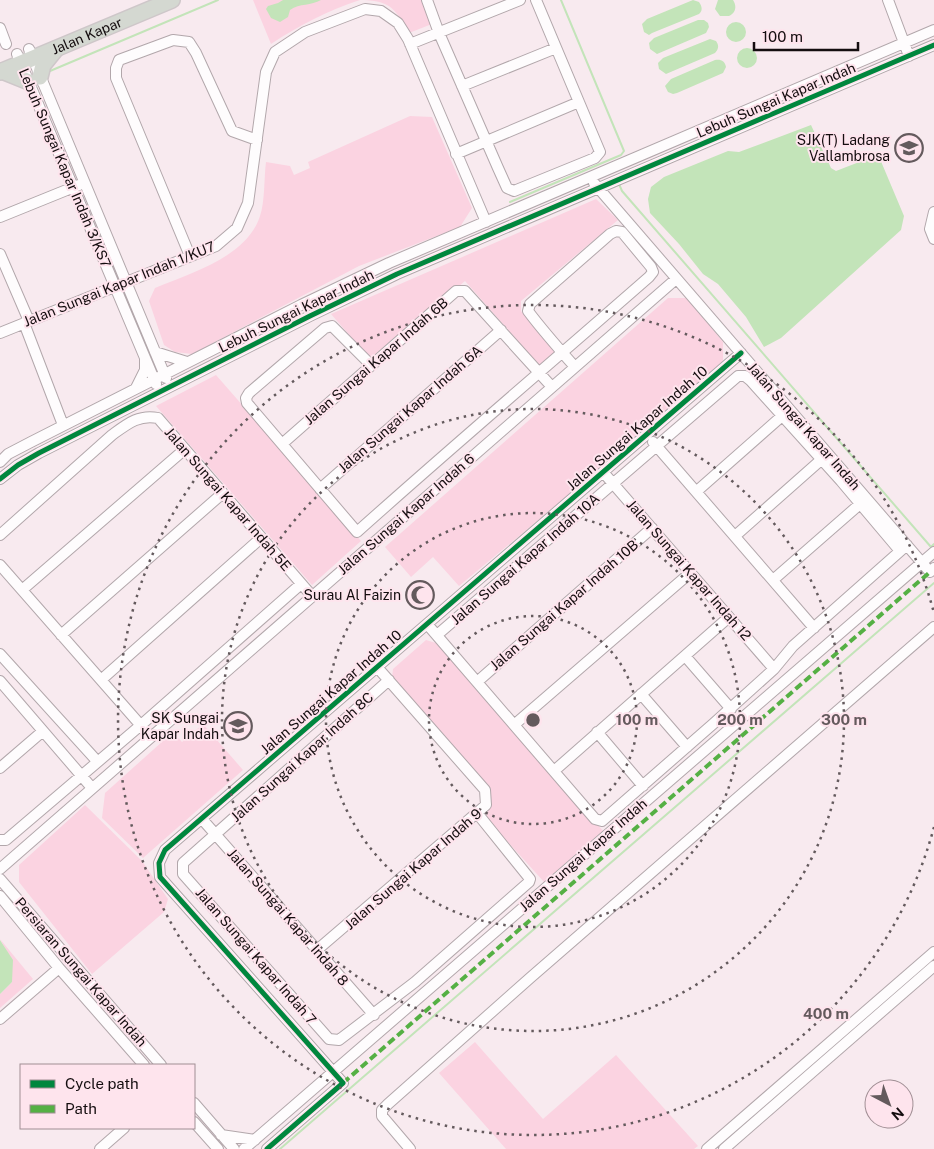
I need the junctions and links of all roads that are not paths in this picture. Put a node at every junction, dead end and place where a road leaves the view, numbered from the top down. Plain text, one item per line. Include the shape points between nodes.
1 (146, 0) edge
2 (172, 0) edge
3 (427, 0) edge
4 (520, 0) edge
5 (536, 0) edge
6 (888, 0) edge
7 (0, 28) edge
8 (934, 30) edge
9 (439, 32) junction
10 (905, 42) junction
11 (410, 44) junction
12 (934, 45) edge
13 (57, 48) junction
14 (556, 48) junction
15 (21, 54) junction
16 (909, 56) junction
17 (1, 68) edge
18 (855, 78) junction
19 (35, 79) junction
20 (815, 81) junction
21 (462, 86) junction
22 (579, 102) junction
23 (257, 140) junction
24 (486, 141) junction
25 (456, 154) junction
26 (590, 177) junction
27 (85, 183) junction
28 (74, 187) junction
29 (598, 188) junction
30 (934, 212) edge
31 (0, 217) edge
32 (486, 222) junction
33 (934, 239) edge
34 (0, 254) edge
35 (190, 256) junction
36 (676, 279) junction
37 (127, 282) junction
38 (115, 287) junction
39 (26, 322) junction
40 (501, 330) junction
41 (0, 333) edge
42 (155, 352) junction
43 (562, 353) junction
44 (741, 353) junction
45 (146, 358) junction
46 (187, 362) junction
47 (371, 366) junction
48 (575, 367) junction
49 (539, 373) junction
50 (164, 374) junction
51 (154, 379) junction
52 (170, 386) junction
53 (552, 387) junction
54 (136, 388) junction
55 (160, 392) junction
56 (782, 416) junction
57 (63, 425) junction
58 (646, 435) junction
59 (282, 444) junction
60 (657, 446) junction
61 (185, 449) junction
62 (822, 459) junction
63 (0, 462) edge
64 (603, 472) junction
65 (0, 479) edge
66 (613, 484) junction
67 (320, 489) junction
68 (697, 491) junction
69 (223, 494) junction
70 (860, 504) junction
71 (652, 528) junction
72 (357, 532) junction
73 (0, 536) edge
74 (735, 536) junction
75 (262, 538) junction
76 (369, 547) junction
77 (904, 548) junction
78 (928, 557) edge
79 (0, 565) edge
80 (932, 570) edge
81 (690, 573) junction
82 (773, 580) junction
83 (301, 584) junction
84 (22, 590) junction
85 (312, 596) junction
86 (729, 617) junction
87 (427, 624) junction
88 (934, 627) edge
89 (814, 628) junction
90 (61, 635) junction
91 (437, 635) junction
92 (0, 654) edge
93 (685, 656) junction
94 (377, 667) junction
95 (774, 669) junction
96 (101, 680) junction
97 (388, 680) junction
98 (477, 682) junction
99 (1, 686) edge
100 (641, 694) junction
101 (731, 709) junction
102 (141, 725) junction
103 (514, 725) junction
104 (43, 731) junction
105 (597, 732) junction
106 (151, 737) junction
107 (687, 747) junction
108 (97, 761) junction
109 (0, 768) edge
110 (554, 771) junction
111 (81, 775) junction
112 (643, 786) junction
113 (92, 788) junction
114 (477, 813) junction
115 (202, 818) junction
116 (215, 834) junction
117 (3, 840) edge
118 (5, 860) edge
119 (0, 869) edge
120 (0, 879) edge
121 (10, 890) junction
122 (0, 896) edge
123 (318, 950) junction
124 (934, 952) edge
125 (934, 966) edge
126 (59, 968) junction
127 (374, 1015) junction
128 (0, 1019) edge
129 (143, 1064) edge
130 (160, 1064) edge
131 (334, 1072) junction
132 (195, 1104) edge
133 (195, 1123) edge
134 (123, 1129) edge
135 (221, 1135) junction
136 (255, 1140) junction
137 (216, 1148) edge
138 (100, 1149) edge
139 (234, 1149) edge
140 (244, 1149) edge
141 (267, 1149) edge
142 (410, 1149) edge
143 (708, 1149) edge
144 (724, 1149) edge

1 - 15 highway, Jalan Kapar
2 - 13 highway, Jalan Kapar
3 - 9 street
4 - 9 street
5 - 14 street
6 - 10 street
7 - 15 street, Lebuh Sungai Kapar Indah 3/KS7
8 - 10 street, Lebuh Sungai Kapar Indah
9 - 11 street
9 - 21 street
10 - 16 street
10 - 20 street, Lebuh Sungai Kapar Indah
11 - 23 street, Jalan Sungai Kapar Indah 1/KU7 via 398,23 381,11 365,9 305,32 275,52 266,72
11 - 25 street, Jalan Sungai Kapar Indah 1/KU7
12 - 16 street, Lebuh Sungai Kapar Indah
13 - 15 highway, Jalan Kapar
13 - 19 highway
14 - 21 street
14 - 22 street
15 - 17 highway, Jalan Kapar
15 - 19 street, Lebuh Sungai Kapar Indah 3/KS7
16 - 18 street, Lebuh Sungai Kapar Indah
17 - 19 highway
18 - 20 street via 849,73
18 - 29 street, Lebuh Sungai Kapar Indah
19 - 27 street, Lebuh Sungai Kapar Indah 3/KS7
19 - 28 street, Lebuh Sungai Kapar Indah 3/KS7
20 - 26 street, Lebuh Sungai Kapar Indah
21 - 24 street
22 - 24 street
22 - 24 street via 600,152 595,158 514,191 507,188
23 - 35 street, Jalan Sungai Kapar Indah 1/KU7 via 248,203 237,228 216,246
23 - 35 street via 232,131 189,42 173,40 119,60 116,78
24 - 25 street
25 - 32 street, Jalan Sungai Kapar Indah 1/KU7
26 - 29 street, Jalan Sungai Kapar Indah
26 - 32 street, Lebuh Sungai Kapar Indah
27 - 28 street
27 - 37 street, Lebuh Sungai Kapar Indah 3/KS7
28 - 31 street
28 - 38 street, Lebuh Sungai Kapar Indah 3/KS7
29 - 36 street, Jalan Sungai Kapar Indah
29 - 52 street, Lebuh Sungai Kapar Indah via 397,274
30 - 33 street via 930,229
32 - 46 street, Lebuh Sungai Kapar Indah via 363,275
34 - 39 street
35 - 37 street, Jalan Sungai Kapar Indah 1/KU7
36 - 44 street, Jalan Sungai Kapar Indah
36 - 48 street, Jalan Sungai Kapar Indah 6
37 - 38 street, Jalan Sungai Kapar Indah 1/KU7
37 - 42 street, Lebuh Sungai Kapar Indah 3/KS7
38 - 39 street, Jalan Sungai Kapar Indah 1/KU7
38 - 45 street, Lebuh Sungai Kapar Indah 3/KS7
39 - 41 street, Jalan Sungai Kapar Indah 1/KU7
39 - 57 street
40 - 47 street, Jalan Sungai Kapar Indah 6B via 465,291 456,291
40 - 49 street, Jalan Sungai Kapar Indah 6B
40 - 67 street, Jalan Sungai Kapar Indah 6A
42 - 46 street
42 - 50 street, Lebuh Sungai Kapar Indah 3/KS7
43 - 43 street, Jalan Sungai Kapar Indah 6 via 653,272 622,232 610,234 530,304 528,311
43 - 48 street
43 - 49 street, Jalan Sungai Kapar Indah 6
44 - 58 street, Jalan Sungai Kapar Indah 10
44 - 77 street, Jalan Sungai Kapar Indah
45 - 51 street, Lebuh Sungai Kapar Indah 3/KS7
45 - 54 street via 145,370
46 - 50 street, Lebuh Sungai Kapar Indah
47 - 59 street, Jalan Sungai Kapar Indah 6B
47 - 59 street, Jalan Sungai Kapar Indah 6 via 332,326 328,326 249,393 247,403
48 - 53 street, Jalan Sungai Kapar Indah 6
49 - 53 street, Jalan Sungai Kapar Indah 6B
49 - 72 street, Jalan Sungai Kapar Indah 6
50 - 51 street, Lebuh Sungai Kapar Indah
50 - 52 street, Lebuh Sungai Kapar Indah 3/KS7
51 - 54 street, Lebuh Sungai Kapar Indah
51 - 55 street, Lebuh Sungai Kapar Indah 3/KS7
52 - 55 street, Lebuh Sungai Kapar Indah
53 - 76 street, Jalan Sungai Kapar Indah 6
54 - 57 street, Lebuh Sungai Kapar Indah
55 - 65 street, Lebuh Sungai Kapar Indah via 39,453
56 - 60 street, Jalan Sungai Kapar Indah 10A via 750,380 738,376
56 - 62 street
56 - 68 street
57 - 63 street, Lebuh Sungai Kapar Indah via 8,454
58 - 60 street
58 - 64 street, Jalan Sungai Kapar Indah 10
59 - 67 street, Jalan Sungai Kapar Indah 6
60 - 66 street, Jalan Sungai Kapar Indah 10A
60 - 68 street
61 - 69 street, Jalan Sungai Kapar Indah 5E
61 - 73 street, Jalan Sungai Kapar Indah 5E via 158,418 138,418 112,435
61 - 84 street
62 - 70 street
62 - 74 street
64 - 66 street, Jalan Sungai Kapar Indah 12
64 - 87 street, Jalan Sungai Kapar Indah 10
66 - 71 street, Jalan Sungai Kapar Indah 12
66 - 91 street, Jalan Sungai Kapar Indah 10A
67 - 72 street, Jalan Sungai Kapar Indah 6
68 - 74 street
69 - 75 street, Jalan Sungai Kapar Indah 5E
69 - 90 street
70 - 77 street
70 - 82 street
71 - 81 street, Jalan Sungai Kapar Indah 12
71 - 98 street, Jalan Sungai Kapar Indah 10B
72 - 76 street
74 - 82 street
75 - 83 street, Jalan Sungai Kapar Indah 5E
75 - 96 street
76 - 85 street, Jalan Sungai Kapar Indah 6
77 - 78 street, Jalan Sungai Kapar Indah
77 - 89 street
78 - 80 street, Jalan Sungai Kapar Indah
78 - 131 street, Jalan Sungai Kapar Indah
79 - 84 street
81 - 86 street, Jalan Sungai Kapar Indah 12
81 - 103 street
82 - 89 street
83 - 85 street, Jalan Sungai Kapar Indah 5E
83 - 102 street
84 - 90 street
85 - 106 street, Jalan Sungai Kapar Indah 6
86 - 93 street
86 - 95 street, Jalan Sungai Kapar Indah 12
87 - 91 street
87 - 94 street, Jalan Sungai Kapar Indah 10
88 - 142 street via 388,1104 382,1110 382,1116
89 - 95 street
90 - 96 street
91 - 98 street
92 - 108 street
93 - 100 street
93 - 101 street
94 - 97 street, Jalan Sungai Kapar Indah 9
94 - 115 street, Jalan Sungai Kapar Indah 10
95 - 101 street
96 - 102 street
97 - 114 street, Jalan Sungai Kapar Indah 9 via 485,790 486,805
97 - 116 street, Jalan Sungai Kapar Indah 8C
98 - 103 street
99 - 104 street
100 - 105 street
100 - 107 street
101 - 107 street
102 - 106 street
102 - 108 street
103 - 110 street
104 - 109 street
104 - 111 street
105 - 110 street
105 - 112 street
106 - 113 street, Jalan Sungai Kapar Indah 6
107 - 112 street
108 - 111 street
110 - 112 street via 595,819 602,821
111 - 113 street
111 - 117 street
113 - 118 street, Jalan Sungai Kapar Indah 6
114 - 123 street, Jalan Sungai Kapar Indah 9
114 - 127 street via 530,879 529,882
115 - 116 street, Jalan Sungai Kapar Indah 8
115 - 131 street, Jalan Sungai Kapar Indah 10 via 165,850 159,863 160,877
116 - 123 street, Jalan Sungai Kapar Indah 8
116 - 127 street, Jalan Sungai Kapar Indah 7 via 183,863 182,868 183,874 230,928 329,1039 340,1040
118 - 119 street, Jalan Sungai Kapar Indah 6
118 - 121 street
120 - 121 street, Persiaran Sungai Kapar Indah
121 - 130 street, Persiaran Sungai Kapar Indah
122 - 126 street, Persiaran Sungai Kapar Indah
123 - 127 street, Jalan Sungai Kapar Indah 8
124 - 143 street
125 - 144 street
126 - 128 street
126 - 129 street, Persiaran Sungai Kapar Indah
131 - 136 street, Jalan Sungai Kapar Indah
131 - 141 street, Jalan Sungai Kapar Indah 10 via 343,1083
132 - 135 street
133 - 137 street
134 - 138 street
135 - 136 street
135 - 139 street
136 - 140 street, Jalan Sungai Kapar Indah

